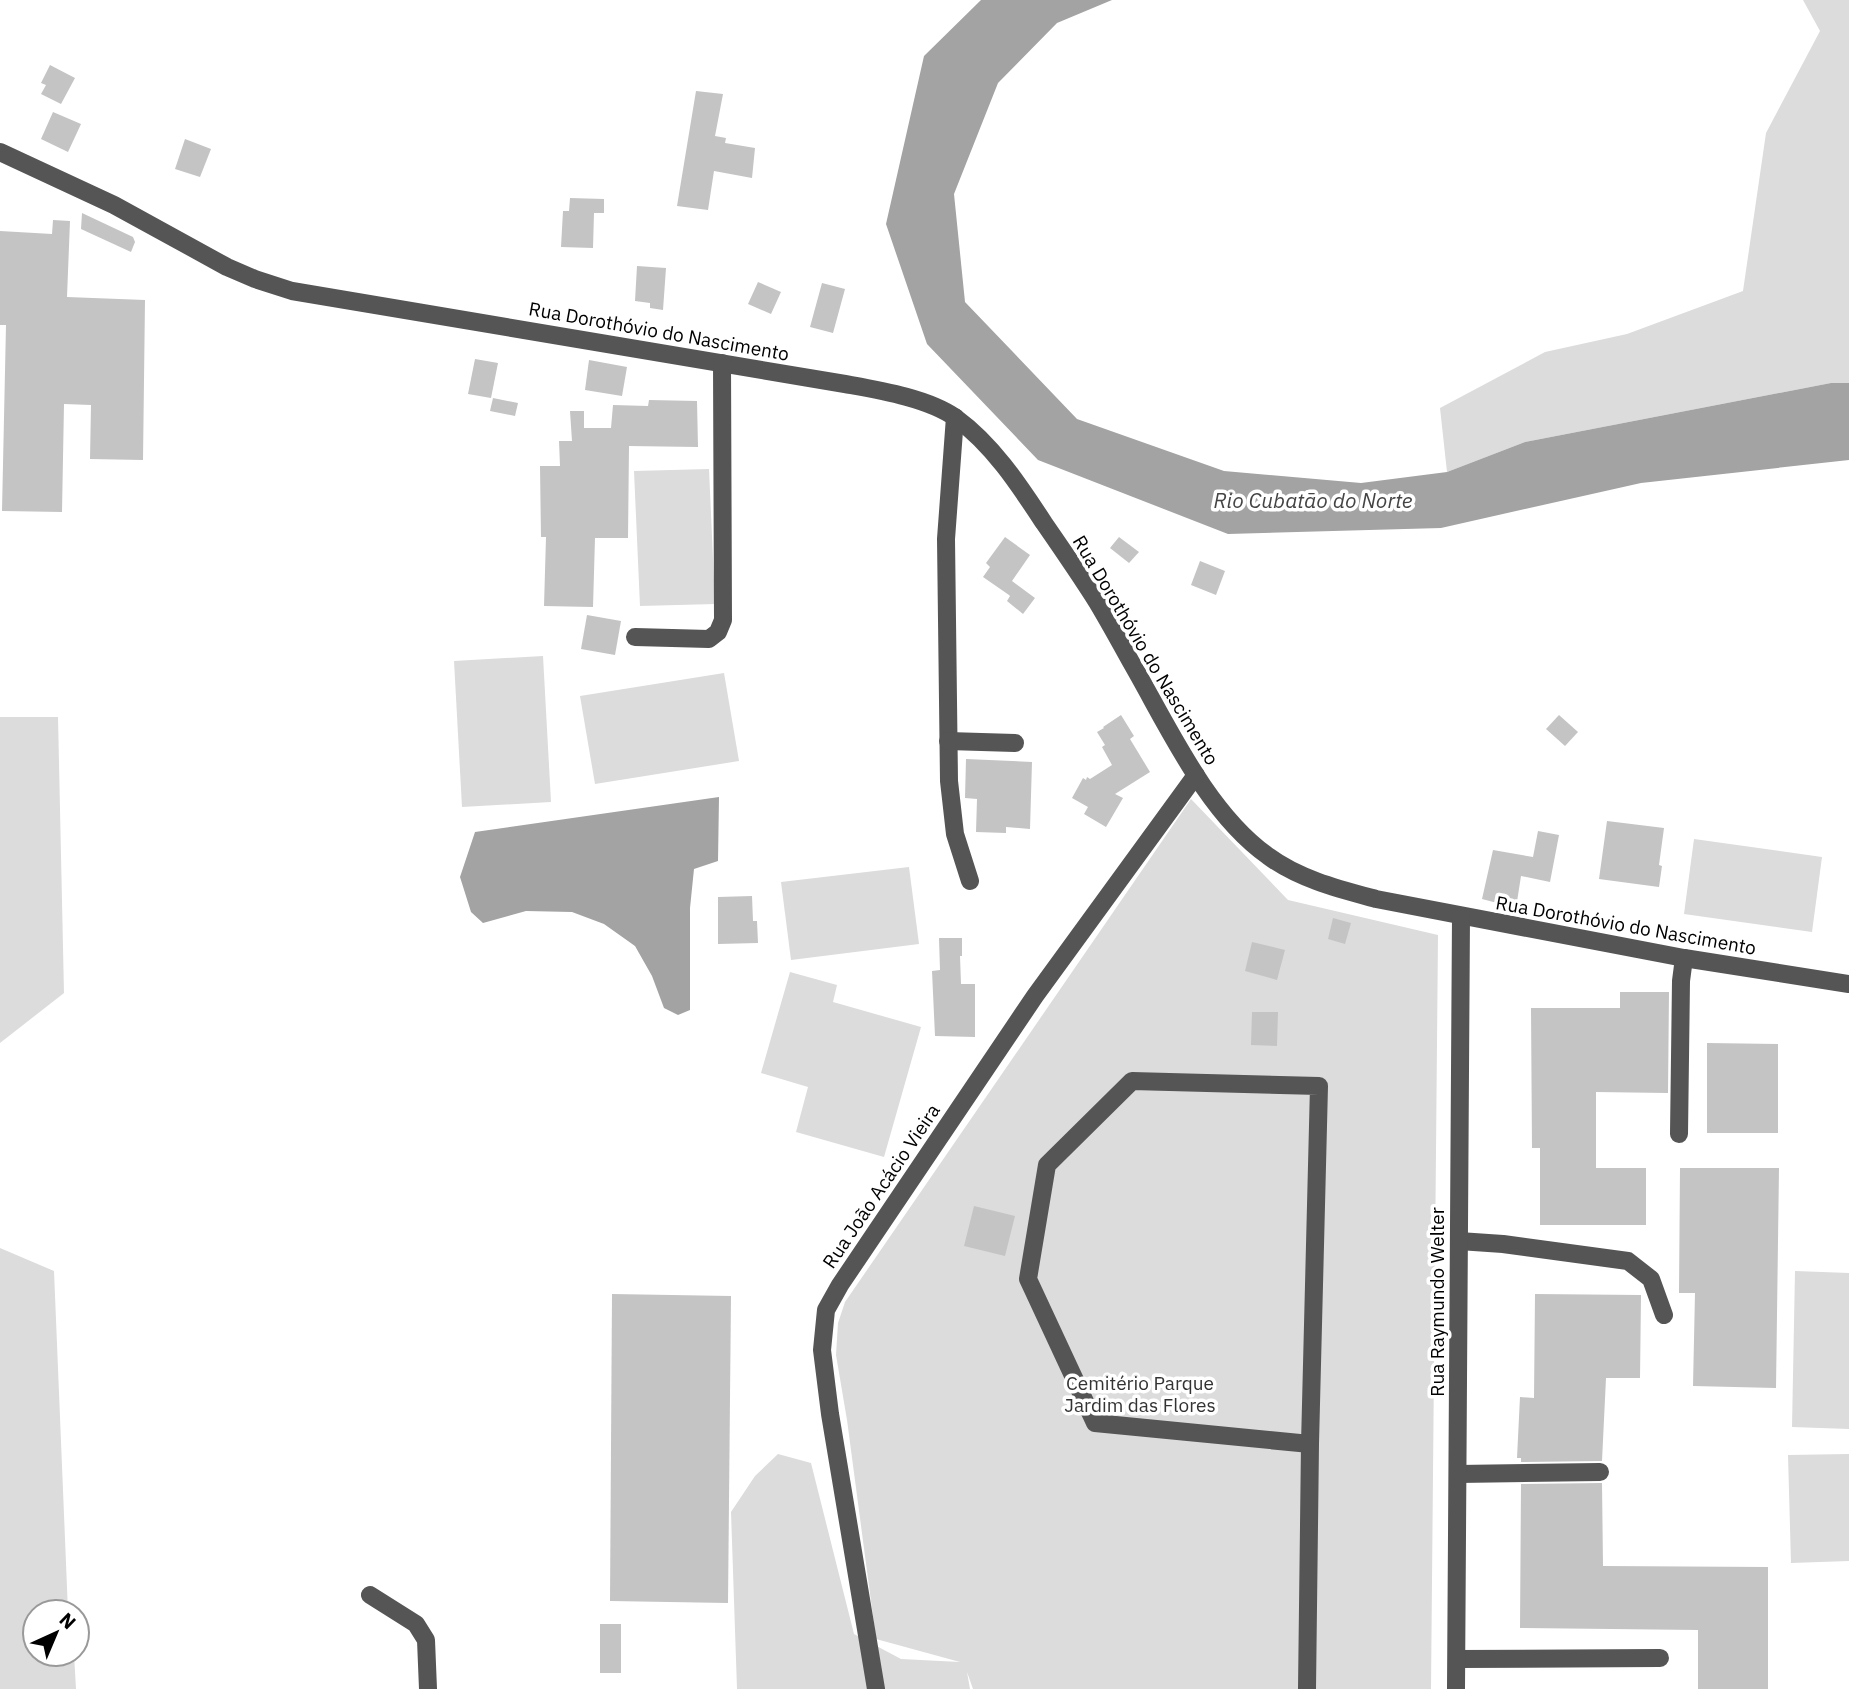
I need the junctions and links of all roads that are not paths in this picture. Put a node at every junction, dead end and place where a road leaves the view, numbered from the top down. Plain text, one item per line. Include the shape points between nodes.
1 (0, 152) edge
2 (722, 363) junction
3 (955, 417) junction
4 (635, 637) dead end
5 (948, 741) junction
6 (1015, 743) dead end
7 (1196, 775) junction
8 (970, 881) dead end
9 (1461, 916) junction
10 (1684, 958) junction
11 (1849, 984) edge
12 (1679, 1133) dead end
13 (1459, 1241) junction
14 (1664, 1315) dead end
15 (1310, 1444) junction
16 (1600, 1472) dead end
17 (1458, 1474) junction
18 (370, 1595) dead end
19 (1660, 1658) dead end
20 (1457, 1660) junction
21 (428, 1689) edge
22 (876, 1689) edge
23 (1307, 1689) edge
24 (1457, 1689) edge

1 - 2 street, Rua Dorothóvio do Nascimento via 114,205 228,267 292,291
2 - 3 street, Rua Dorothóvio do Nascimento via 882,391
2 - 4 street via 723,620 709,639
3 - 5 street via 946,539
3 - 7 street, Rua Dorothóvio do Nascimento via 1012,475 1098,603
5 - 6 street
5 - 8 street via 955,834
7 - 9 street, Rua Dorothóvio do Nascimento via 1235,828 1285,867 1350,892
7 - 22 street, Rua João Acácio Vieira via 1035,996 826,1310 822,1350 830,1414
9 - 10 street, Rua Dorothóvio do Nascimento
9 - 13 street, Rua Raymundo Welter
10 - 11 street, Rua Dorothóvio do Nascimento
10 - 12 street
13 - 14 street via 1628,1261 1651,1279
13 - 17 street, Rua Raymundo Welter
15 - 15 street via 1095,1423 1028,1279 1047,1165 1132,1081 1319,1086
15 - 23 street
16 - 17 street
17 - 20 street, Rua Raymundo Welter
18 - 21 street via 416,1624 426,1640
19 - 20 street
20 - 24 street, Rua Raymundo Welter

